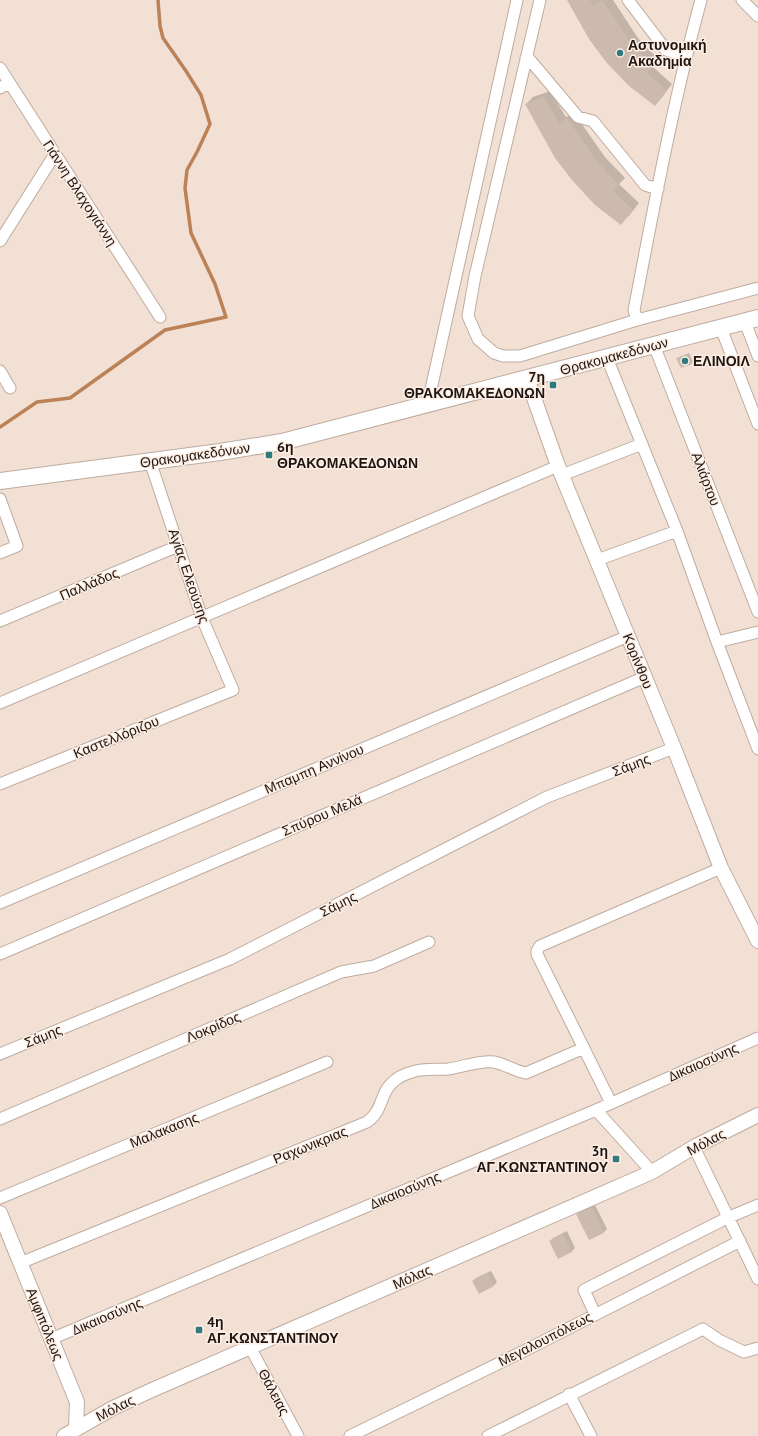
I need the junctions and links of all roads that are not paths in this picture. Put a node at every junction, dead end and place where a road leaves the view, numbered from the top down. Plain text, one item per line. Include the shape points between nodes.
1 (517, 0) edge
2 (540, 0) edge
3 (628, 0) edge
4 (701, 0) edge
5 (742, 0) edge
6 (758, 16) edge
7 (686, 56) junction
8 (526, 58) junction
9 (0, 68) edge
10 (5, 85) edge
11 (55, 154) junction
12 (658, 189) junction
13 (0, 241) edge
14 (758, 288) edge
15 (160, 317) dead end
16 (637, 320) junction
17 (751, 320) edge
18 (721, 328) junction
19 (654, 345) junction
20 (758, 356) edge
21 (607, 358) junction
22 (0, 371) edge
23 (527, 378) junction
24 (10, 388) dead end
25 (428, 403) junction
26 (758, 424) edge
27 (642, 444) junction
28 (150, 461) junction
29 (560, 470) junction
30 (0, 481) edge
31 (0, 499) edge
32 (677, 531) junction
33 (178, 546) junction
34 (0, 552) edge
35 (597, 560) junction
36 (758, 612) edge
37 (202, 618) junction
38 (0, 622) edge
39 (758, 632) edge
40 (628, 636) junction
41 (717, 642) junction
42 (645, 677) junction
43 (233, 690) joint
44 (0, 703) edge
45 (674, 748) junction
46 (758, 749) edge
47 (0, 784) edge
48 (721, 868) junction
49 (0, 903) edge
50 (758, 941) edge
51 (429, 942) dead end
52 (0, 954) edge
53 (758, 1038) edge
54 (584, 1048) junction
55 (0, 1054) edge
56 (327, 1062) dead end
57 (611, 1103) junction
58 (596, 1110) junction
59 (758, 1115) edge
60 (0, 1119) edge
61 (694, 1147) junction
62 (652, 1172) junction
63 (0, 1198) edge
64 (758, 1205) edge
65 (0, 1213) edge
66 (728, 1218) junction
67 (740, 1241) junction
68 (20, 1263) junction
69 (758, 1279) edge
70 (595, 1314) junction
71 (51, 1339) junction
72 (250, 1347) junction
73 (758, 1348) edge
74 (569, 1394) junction
75 (73, 1434) edge
76 (298, 1436) edge
77 (350, 1436) edge
78 (488, 1436) edge
79 (592, 1436) edge

1 - 25 street
2 - 8 street
3 - 7 street via 666,50
4 - 7 street
5 - 6 street
7 - 12 street
8 - 12 street via 578,117 593,121 646,185
8 - 16 street via 475,276 468,316 473,330 478,340 494,353 520,356
9 - 10 street, Γιάννη Βλαχογιάννη
10 - 11 street, Γιάννη Βλαχογιάννη
11 - 13 street
11 - 15 street, Γιάννη Βλαχογιάννη
12 - 16 street via 634,310
14 - 16 street
17 - 18 main road, Θρακομακεδόνων
17 - 20 street
18 - 19 main road, Θρακομακεδόνων
18 - 26 street
19 - 21 main road, Θρακομακεδόνων
19 - 36 street, Αλιάρτου
21 - 23 main road, Θρακομακεδόνων
21 - 27 street
22 - 24 street
23 - 25 main road, Θρακομακεδόνων
23 - 29 street, Κορίνθου
25 - 28 main road, Θρακομακεδόνων via 282,442
27 - 29 street
27 - 32 street
28 - 30 main road, Θρακομακεδόνων
28 - 33 street, Αγίας Ελεούσης
29 - 35 street, Κορίνθου
29 - 37 street
31 - 34 street via 17,546
32 - 35 street
32 - 41 street
33 - 37 street, Αγίας Ελεούσης
33 - 38 street, Παλλάδος
35 - 40 street, Κορίνθου
37 - 43 street, Αγίας Ελεούσης
37 - 44 street
39 - 41 street
40 - 42 street, Κορίνθου
40 - 49 street, Μπαμπη Αννίνου
41 - 46 street
42 - 45 street, Κορίνθου
42 - 52 street, Σπύρου Μελά
43 - 47 street, Καστελλόριζου
45 - 48 street, Κορίνθου
45 - 55 street, Σάμης via 547,797 230,959
48 - 50 street, Κορίνθου
48 - 54 street via 539,947 537,954
51 - 60 street, Λοκρίδος via 374,966 340,972
53 - 57 street, Δικαιοσύνης
54 - 57 street
54 - 68 street, Ραχωνικριας via 526,1073 485,1061 405,1074 389,1086 377,1113 367,1122
56 - 63 street, Μαλακασης
57 - 58 street, Δικαιοσύνης
58 - 62 street
58 - 71 street, Δικαιοσύνης
59 - 61 street, Μόλας
61 - 62 street, Μόλας
61 - 66 street
62 - 72 street, Μόλας
64 - 66 street
65 - 68 street, Αμφιπόλεως
66 - 67 street
66 - 70 street via 584,1290
67 - 69 street
67 - 70 street, Μεγαλουπόλεως
68 - 71 street, Αμφιπόλεως
70 - 77 street, Μεγαλουπόλεως
71 - 75 street, Αμφιπόλεως via 77,1402
72 - 75 street, Μόλας via 152,1390
72 - 76 street, Θάλειας
73 - 74 street via 744,1352 719,1340 703,1328
74 - 78 street
74 - 79 street

